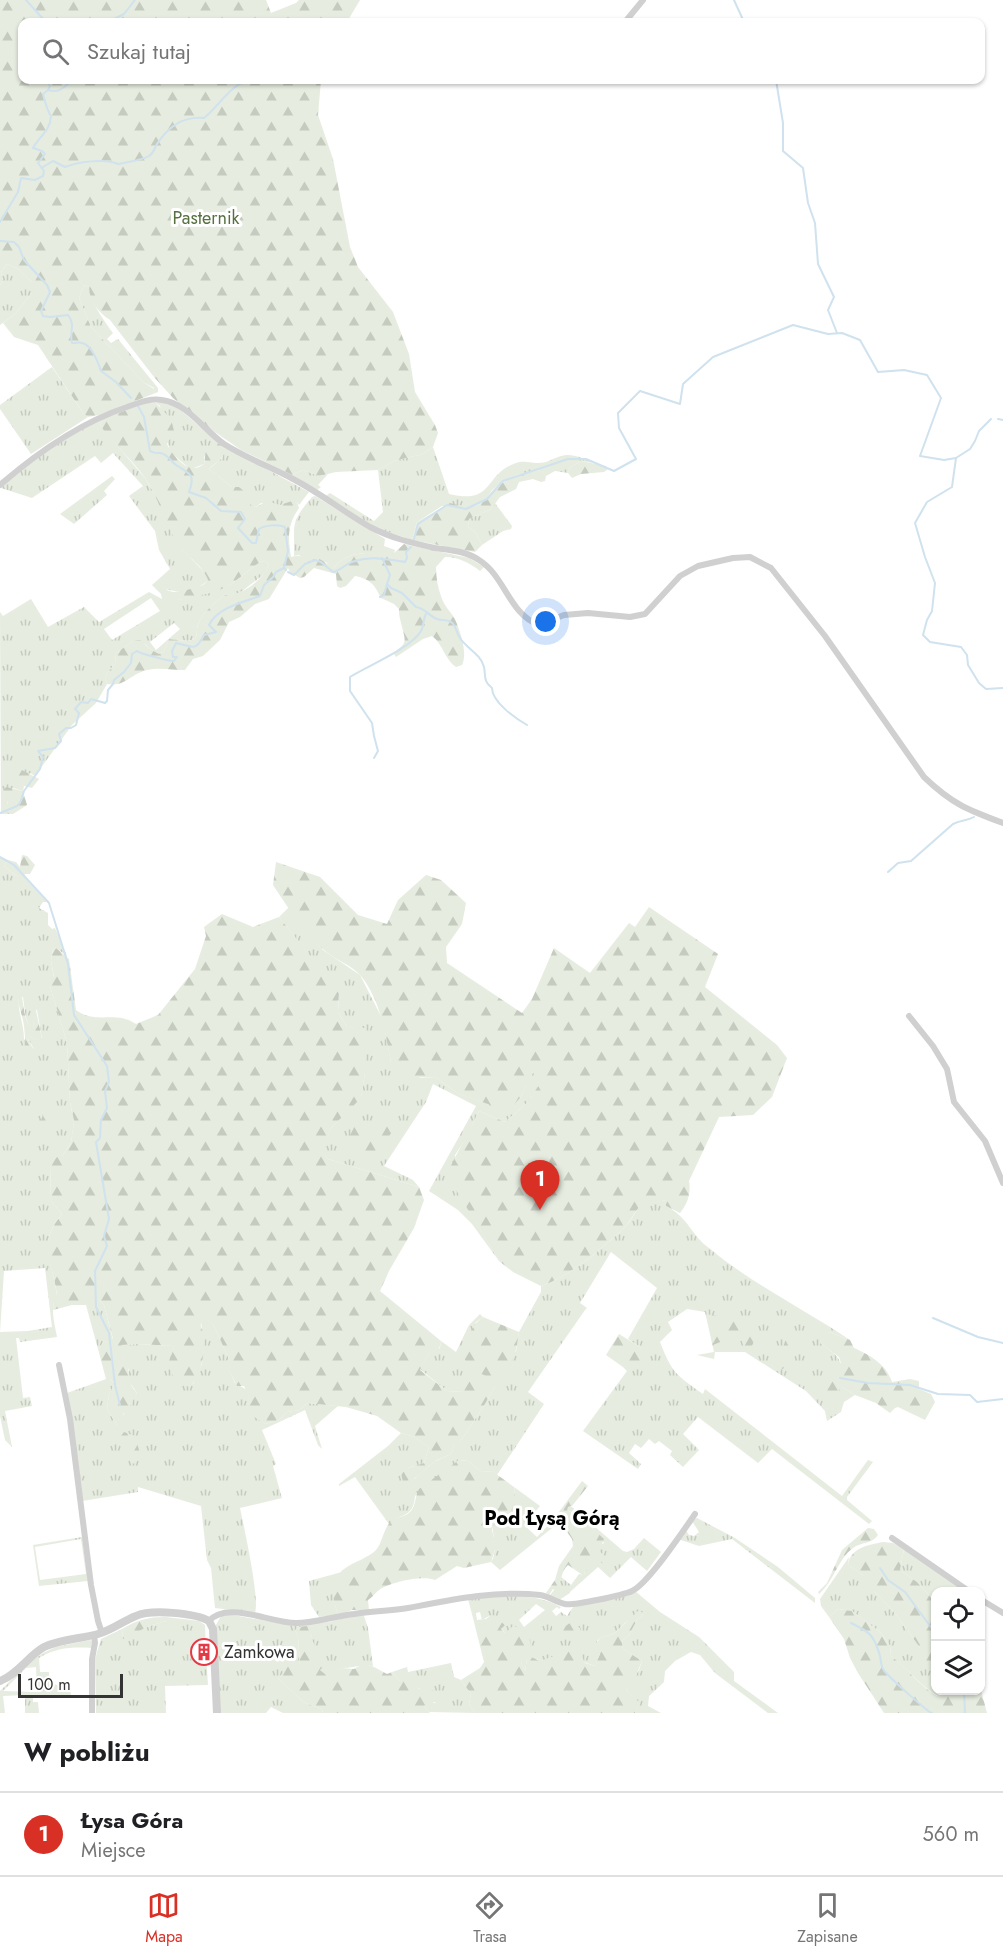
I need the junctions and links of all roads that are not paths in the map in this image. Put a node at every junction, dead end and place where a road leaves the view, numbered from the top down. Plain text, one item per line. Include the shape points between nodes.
1 (643, 0) edge
2 (628, 18) edge
3 (0, 485) edge
4 (1003, 823) edge
5 (909, 1016) dead end
6 (1003, 1183) edge
7 (59, 1365) dead end
8 (695, 1514) dead end
9 (892, 1538) dead end
10 (963, 1587) edge
11 (985, 1602) edge
12 (1003, 1613) edge
13 (209, 1621) junction
14 (98, 1634) junction
15 (0, 1681) edge
16 (92, 1713) edge
17 (217, 1713) edge

1 - 2 street
3 - 4 street via 47,447 87,423 157,399 175,403 223,443 296,480 378,530 400,540 478,559 497,577 528,621 539,625 564,615 645,614 680,576 698,566 750,557 771,568 825,636 924,777 966,810
5 - 6 street via 947,1069 954,1102 985,1141
7 - 14 street via 70,1419
8 - 13 street via 634,1590 578,1605 566,1605 541,1595 501,1595 296,1623 233,1612 216,1614
9 - 10 street
11 - 12 street
13 - 14 street via 197,1616 144,1613
13 - 17 street via 213,1629
14 - 15 street via 44,1648
14 - 16 street via 93,1659

